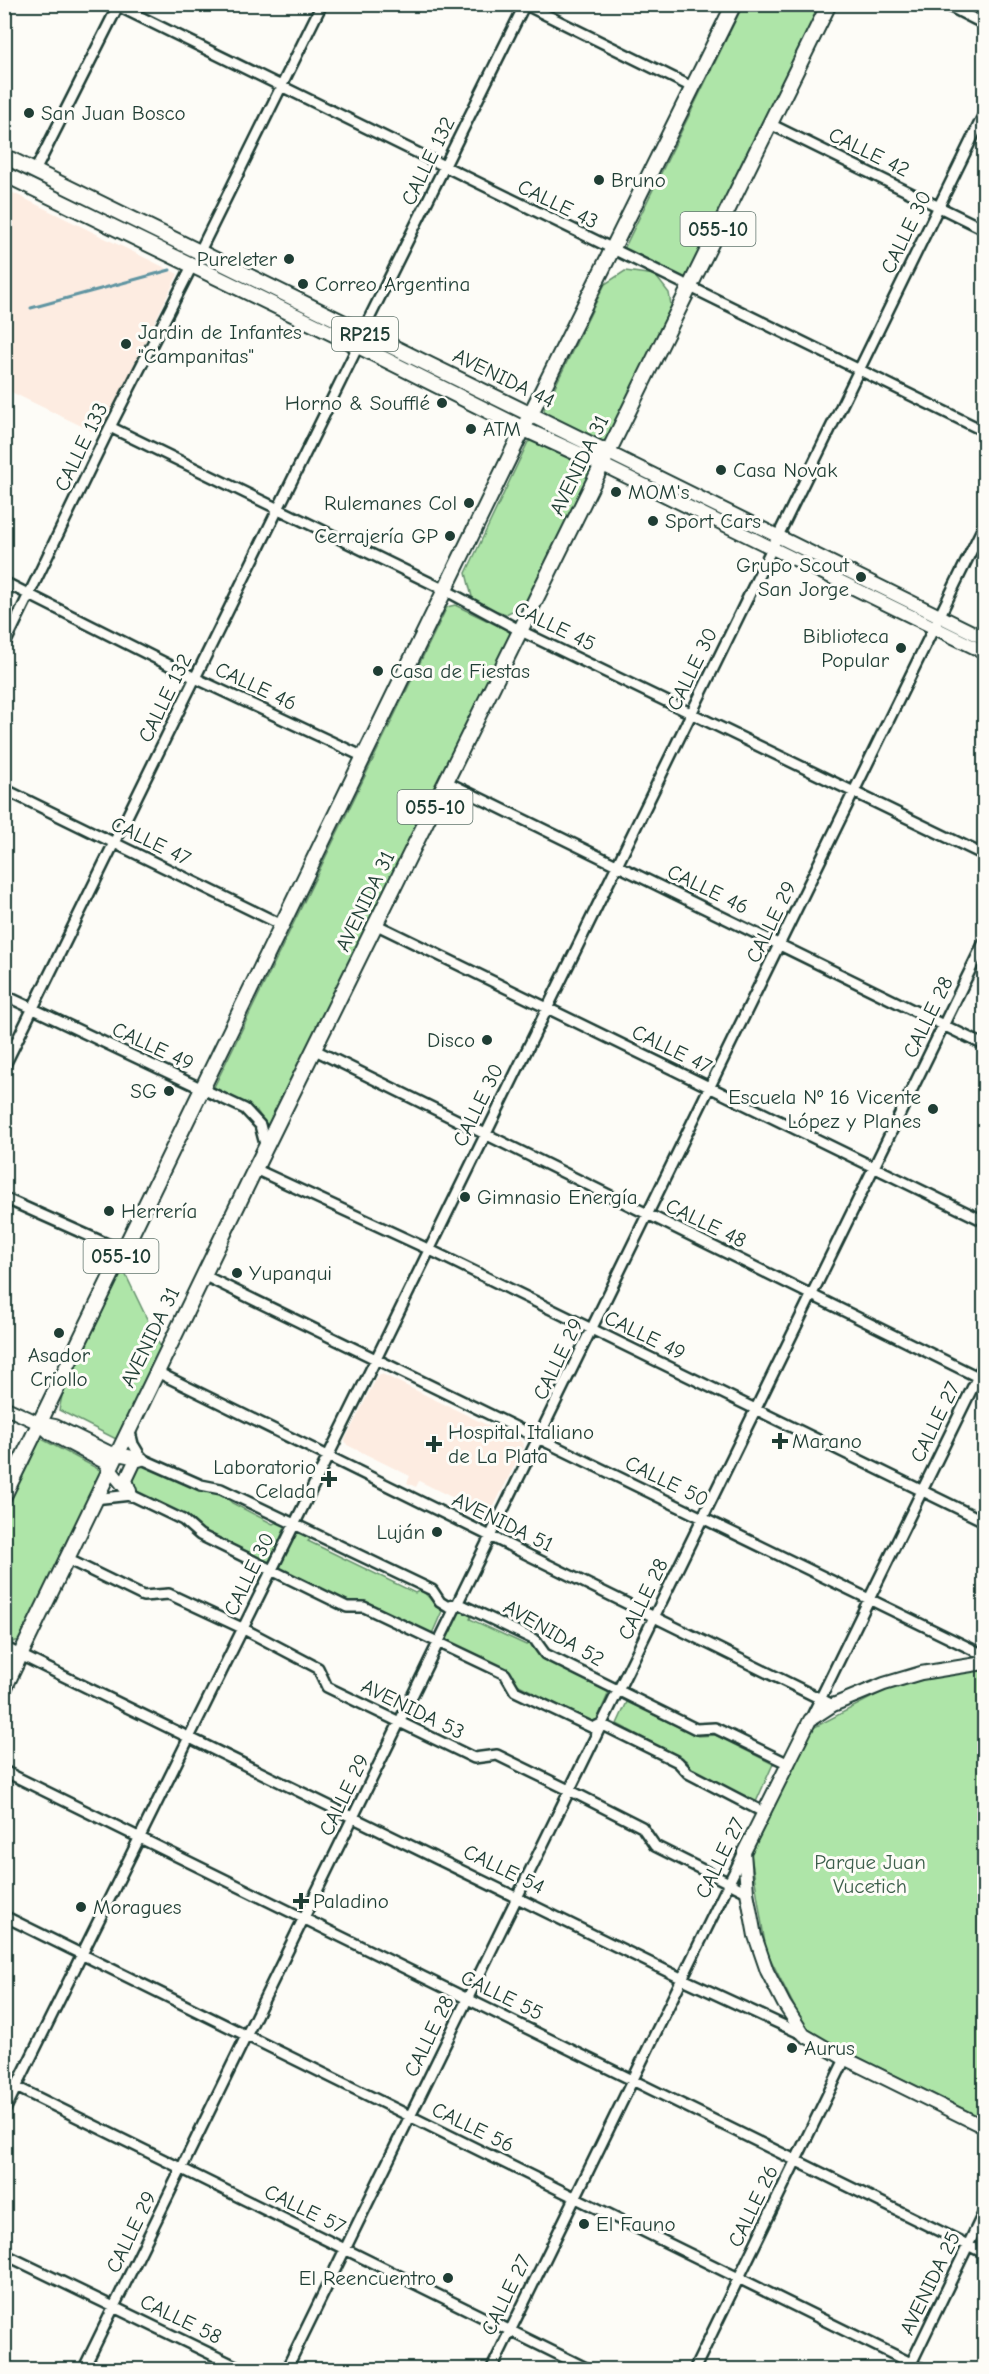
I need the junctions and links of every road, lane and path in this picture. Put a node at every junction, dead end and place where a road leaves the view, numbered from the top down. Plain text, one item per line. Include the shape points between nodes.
1 (322, 4) edge
2 (734, 4) edge
3 (829, 4) edge
4 (945, 4) edge
5 (118, 5) edge
6 (525, 5) edge
7 (984, 24) edge
8 (694, 88) junction
9 (282, 89) junction
10 (984, 114) edge
11 (770, 124) junction
12 (4, 156) edge
13 (444, 168) junction
14 (35, 171) junction
15 (4, 174) edge
16 (939, 206) junction
17 (984, 229) edge
18 (614, 251) junction
19 (200, 252) junction
20 (192, 266) junction
21 (690, 287) junction
22 (360, 339) junction
23 (859, 369) junction
24 (530, 415) junction
25 (110, 427) junction
26 (524, 429) junction
27 (984, 431) edge
28 (606, 459) junction
29 (277, 510) junction
30 (984, 525) edge
31 (778, 536) junction
32 (772, 547) junction
33 (4, 582) edge
34 (445, 590) junction
35 (29, 593) junction
36 (938, 621) junction
37 (520, 631) junction
38 (984, 638) edge
39 (4, 646) edge
40 (984, 652) edge
41 (195, 678) junction
42 (691, 712) junction
43 (364, 757) junction
44 (447, 782) junction
45 (4, 789) edge
46 (855, 792) junction
47 (115, 843) junction
48 (984, 855) edge
49 (617, 864) junction
50 (282, 925) junction
51 (377, 925) junction
52 (984, 942) edge
53 (780, 945) junction
54 (4, 995) edge
55 (546, 1008) junction
56 (33, 1009) junction
57 (944, 1025) junction
58 (984, 1045) edge
59 (315, 1050) junction
60 (4, 1067) edge
61 (710, 1088) junction
62 (204, 1089) junction
63 (484, 1134) junction
64 (266, 1148) junction
65 (874, 1168) junction
66 (255, 1169) junction
67 (4, 1198) edge
68 (648, 1214) junction
69 (984, 1221) edge
70 (428, 1249) junction
71 (123, 1251) junction
72 (203, 1275) junction
73 (812, 1295) junction
74 (592, 1330) junction
75 (376, 1359) junction
76 (984, 1364) edge
77 (157, 1372) junction
78 (981, 1378) edge
79 (4, 1407) edge
80 (757, 1409) junction
81 (39, 1423) junction
82 (129, 1427) junction
83 (539, 1438) junction
84 (117, 1453) junction
85 (327, 1455) junction
86 (142, 1459) junction
87 (110, 1468) junction
88 (922, 1491) junction
89 (131, 1495) junction
90 (4, 1496) edge
91 (94, 1499) junction
92 (703, 1518) junction
93 (984, 1521) edge
94 (294, 1522) junction
95 (491, 1536) junction
96 (65, 1558) junction
97 (271, 1570) junction
98 (870, 1598) junction
99 (458, 1603) junction
100 (654, 1616) junction
101 (242, 1628) junction
102 (440, 1641) junction
103 (4, 1647) edge
104 (19, 1654) junction
105 (984, 1655) edge
106 (984, 1663) edge
107 (4, 1689) edge
108 (618, 1690) junction
109 (802, 1690) junction
110 (820, 1699) junction
111 (833, 1705) junction
112 (812, 1717) junction
113 (400, 1723) junction
114 (601, 1724) junction
115 (189, 1736) junction
116 (789, 1764) junction
117 (4, 1771) edge
118 (569, 1790) junction
119 (765, 1813) junction
120 (354, 1817) junction
121 (140, 1837) junction
122 (744, 1852) junction
123 (730, 1884) junction
124 (747, 1892) junction
125 (517, 1897) junction
126 (4, 1916) edge
127 (304, 1918) junction
128 (82, 1955) junction
129 (683, 1979) junction
130 (467, 1998) junction
131 (804, 2035) junction
132 (246, 2036) junction
133 (845, 2059) junction
134 (634, 2080) junction
135 (4, 2081) edge
136 (17, 2088) junction
137 (4, 2112) edge
138 (410, 2116) junction
139 (984, 2127) edge
140 (796, 2160) junction
141 (182, 2169) junction
142 (576, 2198) junction
143 (984, 2212) edge
144 (969, 2245) junction
145 (345, 2249) junction
146 (984, 2253) edge
147 (4, 2254) edge
148 (738, 2278) junction
149 (114, 2307) junction
150 (511, 2331) junction
151 (910, 2366) edge
152 (83, 2370) edge
153 (244, 2370) edge
154 (286, 2370) edge
155 (491, 2370) edge
156 (590, 2370) edge
157 (694, 2370) edge
158 (925, 2370) edge

1 - 9 street
2 - 8 highway, 055-10
3 - 11 highway, AVENIDA 31 / 055-10
4 - 7 street
5 - 9 street, CALLE 43
5 - 14 street
6 - 8 street
6 - 13 street, CALLE 132
8 - 18 highway, 055-10
9 - 13 street, CALLE 43
9 - 19 street
10 - 16 street, CALLE 30
11 - 16 street, CALLE 42
11 - 21 highway, AVENIDA 31 / 055-10
12 - 14 highway, AVENIDA 44 / RP215
13 - 18 street, CALLE 43
13 - 22 street, CALLE 132
14 - 19 highway, AVENIDA 44 / RP215
15 - 20 highway, AVENIDA 44 / RP215
16 - 17 street, CALLE 42
16 - 23 street, CALLE 30
18 - 21 street, CALLE 43
18 - 24 highway, 055-10
19 - 22 highway, AVENIDA 44 / RP215
20 - 22 highway, AVENIDA 44 / RP215
20 - 25 street, CALLE 133
21 - 23 street, CALLE 43
21 - 28 highway, AVENIDA 31 / 055-10
22 - 24 highway, AVENIDA 44 / RP215
22 - 26 highway, AVENIDA 44 / RP215
22 - 29 street, CALLE 132
23 - 27 street, CALLE 43
23 - 31 street, CALLE 30
24 - 26 highway, 055-10
24 - 28 highway, AVENIDA 44 / RP215
25 - 29 street, CALLE 45
25 - 35 street, CALLE 133
26 - 28 highway, AVENIDA 44 / RP215
26 - 34 highway, 055-10
28 - 31 main road, AVENIDA 44
28 - 32 main road, AVENIDA 44
28 - 37 highway, AVENIDA 31 / 055-10
29 - 34 street, CALLE 45
29 - 41 street, CALLE 132
30 - 36 street, CALLE 29
31 - 32 street, CALLE 30
31 - 36 main road, AVENIDA 44
32 - 36 main road, AVENIDA 44
32 - 42 street, CALLE 30
33 - 35 street, CALLE 46
34 - 37 street, CALLE 45
34 - 43 highway, 055-10
35 - 39 street, CALLE 133
35 - 41 street, CALLE 46
36 - 38 main road, AVENIDA 44
36 - 40 main road, AVENIDA 44
36 - 46 street, CALLE 29
37 - 42 street, CALLE 45
37 - 44 highway, AVENIDA 31 / 055-10
41 - 43 street, CALLE 46
41 - 47 street, CALLE 132
42 - 46 street, CALLE 45
42 - 49 street, CALLE 30
43 - 50 highway, 055-10
44 - 49 street, CALLE 46
44 - 51 highway, AVENIDA 31 / 055-10
45 - 47 street, CALLE 47
46 - 48 street, CALLE 45
46 - 53 street, CALLE 29
47 - 50 street, CALLE 47
47 - 56 street, CALLE 132
49 - 53 street, CALLE 46
49 - 55 street, CALLE 30
50 - 62 highway, 055-10
51 - 55 street, CALLE 47
51 - 59 highway, AVENIDA 31 / 055-10
52 - 57 street, CALLE 28
53 - 57 street, CALLE 46
53 - 61 street, CALLE 29
54 - 56 street, CALLE 49
55 - 61 street, CALLE 47
55 - 63 street, CALLE 30
56 - 60 street, CALLE 132
56 - 62 street, CALLE 49
57 - 58 street, CALLE 46
57 - 65 street, CALLE 28
59 - 63 street, CALLE 48
59 - 64 highway, AVENIDA 31 / 055-10
61 - 65 street, CALLE 47
61 - 68 street, CALLE 29
62 - 64 street, CALLE 49 via 244,1109 260,1125
62 - 71 highway, 055-10
63 - 68 street, CALLE 48
63 - 70 street, CALLE 30
64 - 66 highway, AVENIDA 31 / 055-10
65 - 69 street, CALLE 47
65 - 73 street, CALLE 28
66 - 70 street, CALLE 49
66 - 72 highway, AVENIDA 31 / 055-10
67 - 71 street
68 - 73 street, CALLE 48
68 - 74 street, CALLE 29
70 - 74 street, CALLE 49
70 - 75 street, CALLE 30
71 - 81 highway, 055-10
72 - 75 street, CALLE 50
72 - 77 highway, AVENIDA 31 / 055-10
73 - 78 street, CALLE 48
73 - 80 street, CALLE 28
74 - 80 street, CALLE 49
74 - 83 street, CALLE 29
75 - 83 street, CALLE 50
75 - 85 street, CALLE 30
76 - 78 street, CALLE 27
77 - 82 highway, AVENIDA 31 / 055-10
77 - 85 street, AVENIDA 51
78 - 88 street, CALLE 27
79 - 81 main road, AVENIDA 52
80 - 88 street, CALLE 49
80 - 92 street, CALLE 28
81 - 84 main road, AVENIDA 52
81 - 87 main road, AVENIDA 52
81 - 90 highway, 055-10
82 - 84 highway, AVENIDA 31 / 055-10
82 - 86 street
83 - 92 street, CALLE 50
83 - 95 street, CALLE 29
84 - 86 main road, AVENIDA 52
84 - 87 highway, AVENIDA 31 / 055-10
85 - 94 street, CALLE 30
85 - 95 street, AVENIDA 51
86 - 89 main road via 135,1461 126,1480
86 - 94 street, AVENIDA 52
87 - 89 main road, AVENIDA 52
87 - 91 highway, AVENIDA 31 / 055-10
88 - 93 street, CALLE 49
88 - 98 street, CALLE 27
89 - 91 street
89 - 97 street, AVENIDA 52
91 - 96 highway, AVENIDA 31 / 055-10
92 - 98 street, CALLE 50
92 - 100 street, CALLE 28
94 - 97 street, CALLE 30
94 - 99 street, AVENIDA 52 via 432,1590 448,1607
95 - 99 street, CALLE 29
95 - 100 street, AVENIDA 51
96 - 101 street, AVENIDA 53 via 143,1596 169,1594
96 - 104 highway, AVENIDA 31 / 055-10
97 - 101 street, CALLE 30
97 - 102 street, AVENIDA 52 via 347,1607 364,1607
98 - 105 street, CALLE 50
98 - 110 street, CALLE 27
99 - 102 street, CALLE 29
99 - 108 street, AVENIDA 52 via 535,1640 545,1654
100 - 108 street, CALLE 28
100 - 109 street, AVENIDA 51
101 - 113 street, AVENIDA 53 via 318,1668 327,1687
101 - 115 street, CALLE 30
102 - 113 street, CALLE 29
102 - 114 street, AVENIDA 52 via 505,1674 515,1690 593,1728
103 - 104 street, CALLE 54
104 - 107 highway, AVENIDA 31 / 055-10
104 - 115 street, CALLE 54
106 - 111 main road via 921,1673
108 - 114 street, CALLE 28
108 - 116 street, AVENIDA 52 via 696,1729 715,1728
109 - 110 street, AVENIDA 51
109 - 112 street via 811,1700
110 - 111 street, AVENIDA 51
110 - 112 street, CALLE 27
111 - 112 main road
112 - 116 main road, CALLE 27
113 - 118 street, AVENIDA 53 via 474,1758 497,1755
113 - 120 street, CALLE 29
114 - 118 street, CALLE 28
114 - 119 street, AVENIDA 52 via 678,1762 688,1773
115 - 120 street, CALLE 54
115 - 121 street, CALLE 30
116 - 119 main road, CALLE 27
117 - 121 street, CALLE 55
118 - 123 street, AVENIDA 53 via 642,1827 655,1846
118 - 125 street, CALLE 28
119 - 122 main road, CALLE 27
120 - 125 street, CALLE 54
120 - 127 street, CALLE 29
121 - 127 street, CALLE 55
121 - 128 street, CALLE 30
122 - 123 street, CALLE 27
122 - 124 main road
123 - 124 street, AVENIDA 53
123 - 129 street, CALLE 27
124 - 131 main road via 755,1936 767,1971
125 - 129 street, CALLE 54
125 - 130 street, CALLE 28
126 - 128 street, CALLE 56
127 - 130 street, CALLE 55
127 - 132 street, CALLE 29
128 - 132 street, CALLE 56
128 - 136 street, CALLE 30
129 - 131 street, CALLE 54
129 - 134 street, CALLE 27
130 - 134 street, CALLE 55
130 - 138 street, CALLE 28
131 - 133 main road, CALLE 54
132 - 138 street, CALLE 56
132 - 141 street, CALLE 29
133 - 139 main road, CALLE 54
133 - 140 street, CALLE 26
134 - 140 street, CALLE 55
134 - 142 street, CALLE 27
135 - 136 street, CALLE 57
136 - 137 street, CALLE 30
136 - 141 street, CALLE 57
138 - 142 street, CALLE 56
138 - 145 street, CALLE 28
140 - 144 street, CALLE 55
140 - 148 street, CALLE 26
141 - 145 street, CALLE 57
141 - 149 street, CALLE 29
142 - 148 street, CALLE 56
142 - 150 street, CALLE 27
143 - 144 street, AVENIDA 25
144 - 146 street, CALLE 55
144 - 151 street, AVENIDA 25
145 - 150 street, CALLE 57
145 - 154 street, CALLE 28
147 - 149 street, CALLE 58
148 - 151 street, CALLE 56
148 - 157 street, CALLE 26
149 - 152 street, CALLE 29
149 - 153 street, CALLE 58
150 - 155 street, CALLE 27
150 - 156 street, CALLE 57
151 - 158 street, CALLE 56

